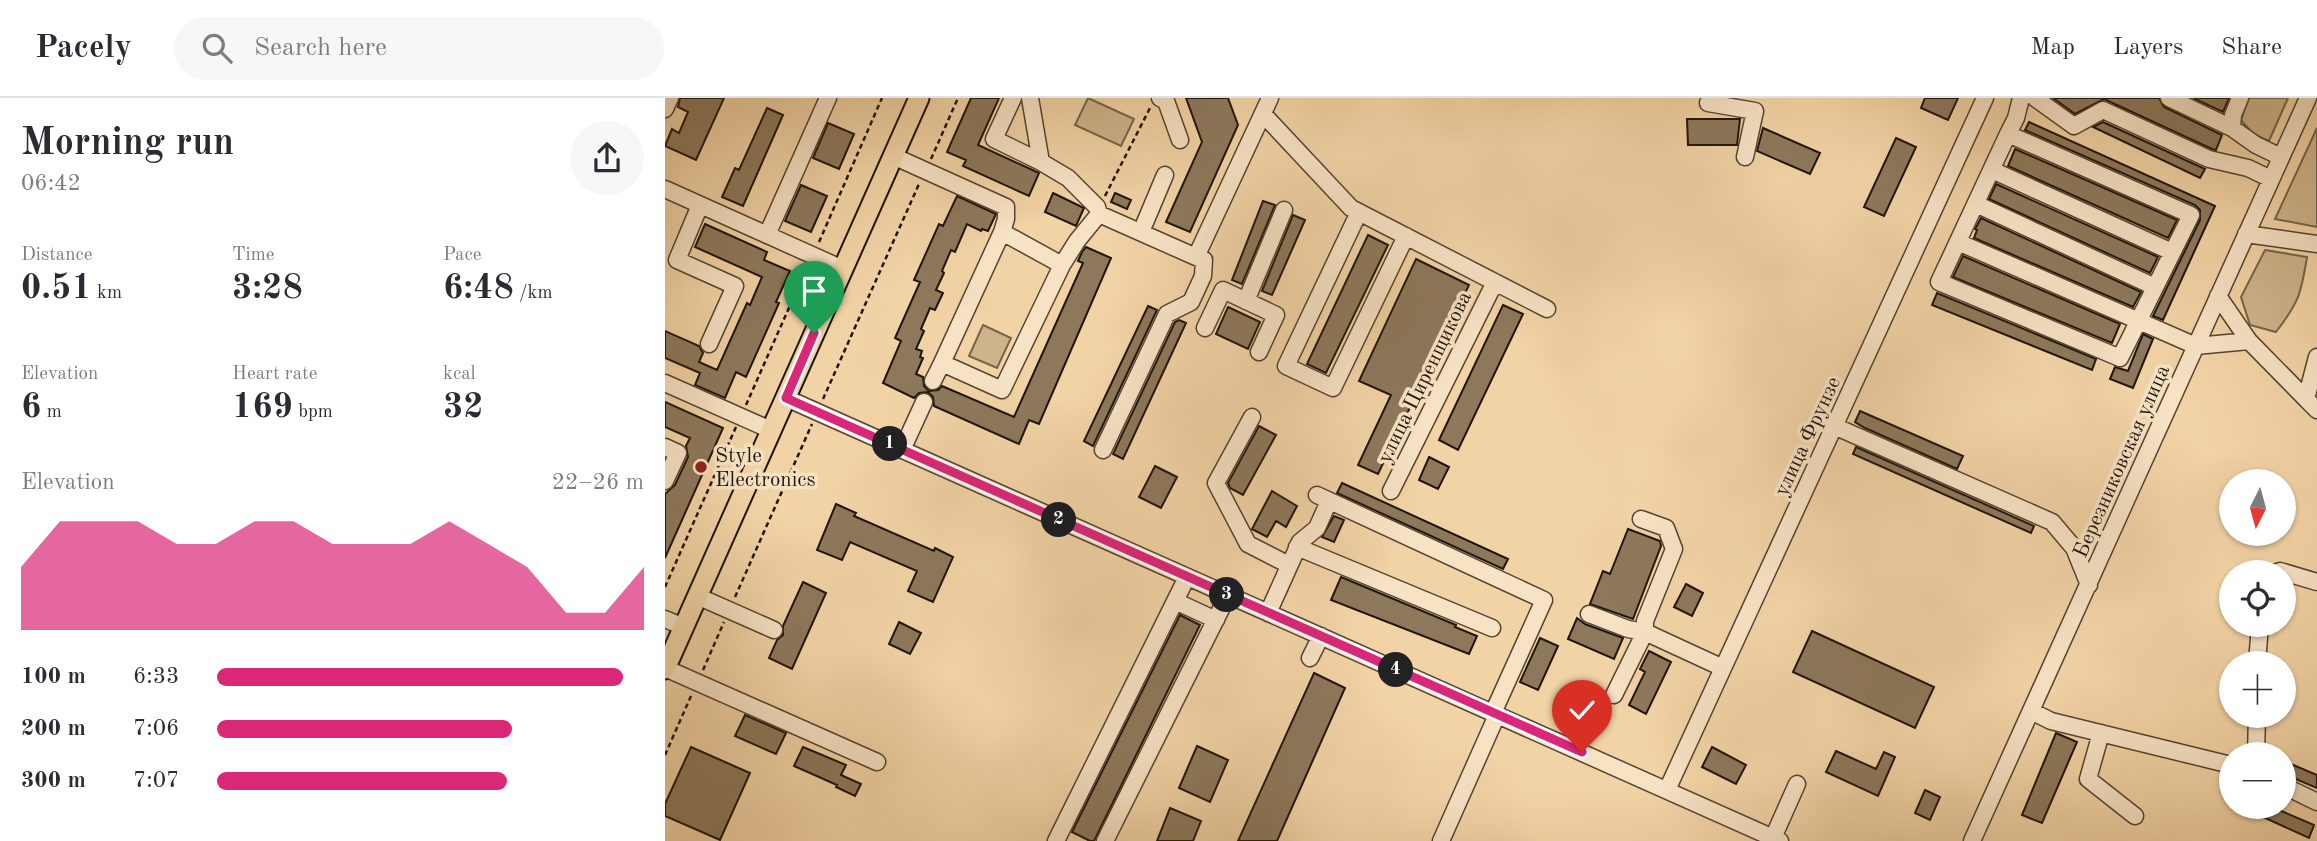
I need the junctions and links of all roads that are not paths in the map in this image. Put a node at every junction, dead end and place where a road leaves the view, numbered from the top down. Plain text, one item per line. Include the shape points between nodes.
1 (670, 98) edge
2 (828, 98) edge
3 (919, 98) edge
4 (1013, 98) edge
5 (1030, 98) edge
6 (1157, 98) edge
7 (1270, 98) edge
8 (1985, 98) edge
9 (2021, 98) edge
10 (2169, 98) edge
11 (2240, 98) edge
12 (2308, 98) edge
13 (2041, 99) edge
14 (1708, 105) edge
15 (2200, 105) edge
16 (665, 109) edge
17 (1263, 114) junction
18 (2232, 128) junction
19 (2008, 134) junction
20 (1180, 140) dead end
21 (893, 156) junction
22 (1745, 157) dead end
23 (2281, 157) junction
24 (1041, 162) junction
25 (1992, 170) junction
26 (1165, 176) dead end
27 (2271, 179) junction
28 (665, 189) edge
29 (1976, 204) junction
30 (701, 205) junction
31 (1284, 210) dead end
32 (1098, 211) junction
33 (1359, 212) junction
34 (1002, 232) junction
35 (1141, 232) junction
36 (2246, 234) junction
37 (767, 235) junction
38 (1406, 236) junction
39 (1958, 242) junction
40 (2317, 244) edge
41 (2172, 252) junction
42 (1196, 257) junction
43 (1062, 265) junction
44 (843, 268) junction
45 (1495, 282) junction
46 (2155, 287) junction
47 (2218, 296) junction
48 (1246, 301) junction
49 (1191, 302) junction
50 (1547, 309) dead end
51 (1213, 312) junction
52 (2138, 321) junction
53 (1205, 328) dead end
54 (2249, 341) junction
55 (709, 344) dead end
56 (2196, 346) junction
57 (1259, 352) dead end
58 (2317, 357) edge
59 (942, 363) junction
60 (933, 381) dead end
61 (665, 383) edge
62 (786, 398) junction
63 (924, 402) dead end
64 (2312, 405) edge
65 (1252, 417) dead end
66 (1835, 426) junction
67 (771, 430) junction
68 (665, 447) edge
69 (902, 450) junction
70 (1103, 450) dead end
71 (665, 481) edge
72 (1391, 491) dead end
73 (1641, 519) dead end
74 (1297, 547) junction
75 (1289, 565) junction
76 (2296, 576) edge
77 (1187, 577) junction
78 (2317, 582) edge
79 (2089, 585) junction
80 (1228, 595) junction
81 (697, 596) junction
82 (1175, 601) junction
83 (1268, 612) junction
84 (1589, 614) dead end
85 (665, 619) edge
86 (1216, 620) junction
87 (684, 627) junction
88 (1492, 628) dead end
89 (774, 630) dead end
90 (1645, 632) junction
91 (1321, 636) junction
92 (1310, 658) dead end
93 (1723, 668) junction
94 (665, 669) edge
95 (1614, 695) dead end
96 (2031, 711) junction
97 (1495, 714) junction
98 (2101, 733) junction
99 (877, 762) dead end
100 (2219, 762) edge
101 (1797, 784) dead end
102 (1667, 790) junction
103 (2296, 792) edge
104 (2317, 802) edge
105 (2135, 816) dead end
106 (1063, 839) edge
107 (1777, 839) edge
108 (1105, 841) edge
109 (1441, 841) edge
110 (1972, 841) edge

1 - 16 street
2 - 37 street
3 - 21 main road
4 - 24 street via 994,139
5 - 24 street
6 - 20 street via 1166,101
7 - 17 street
8 - 66 street, улица Фрунзе
9 - 19 street
10 - 15 street
11 - 18 street
12 - 23 street, Березниковская улица
13 - 27 street via 2074,127 2103,110 2209,159
14 - 22 street via 1755,111
15 - 18 street
17 - 33 street
17 - 42 street
18 - 23 street
19 - 25 street
19 - 41 street via 2190,215
21 - 34 street via 1006,207
21 - 44 main road
23 - 27 street, Березниковская улица
24 - 32 street via 1068,178
25 - 29 street
25 - 41 street
26 - 35 street
27 - 36 street, Березниковская улица
28 - 30 street
29 - 39 street
29 - 46 street
30 - 37 street
30 - 55 street via 677,260 735,286
31 - 48 street
32 - 35 street
32 - 43 street
33 - 38 street
33 - 38 street via 1286,366 1333,388
34 - 43 street
34 - 59 street
35 - 42 street
36 - 40 street
36 - 47 street, Березниковская улица
37 - 44 street
38 - 45 street
39 - 52 street
39 - 52 street via 1939,282 2120,358
41 - 46 street
42 - 49 street via 1204,260 1203,276
43 - 59 street via 1002,390
44 - 62 main road
45 - 50 street
45 - 72 street, улица Циренщикова
46 - 52 street
47 - 54 street
47 - 56 street, Березниковская улица
48 - 51 street via 1223,290
48 - 57 street via 1276,315
49 - 51 street
49 - 70 street via 1167,314
51 - 53 street
52 - 56 street
54 - 56 street
54 - 64 street
56 - 79 street, Березниковская улица
58 - 64 street
59 - 60 street
61 - 67 street
62 - 67 main road
62 - 69 street
63 - 69 street
65 - 75 street via 1216,483 1248,544
66 - 79 street via 2052,522 2074,548
66 - 93 street, улица Фрунзе
67 - 81 main road
68 - 71 street via 678,453
69 - 77 street
73 - 90 street via 1667,528 1674,550 1645,621
74 - 75 street
74 - 88 street
74 - 97 street via 1317,528 1323,498 1543,600
75 - 83 street
76 - 78 street
77 - 80 street
77 - 82 street
79 - 96 street, Березниковская улица
80 - 83 street
80 - 86 street
81 - 87 main road
81 - 89 street
82 - 86 street
82 - 106 street
83 - 91 street
84 - 90 street
85 - 87 street
86 - 108 street
87 - 94 main road
90 - 93 street
90 - 95 street
91 - 92 street
91 - 97 street
93 - 102 street, улица Фрунзе
94 - 99 street
96 - 98 street via 2051,721
96 - 110 street, Березниковская улица
97 - 102 street
97 - 109 street
98 - 100 street
98 - 105 street via 2088,779
101 - 107 street
102 - 107 street
103 - 104 street

